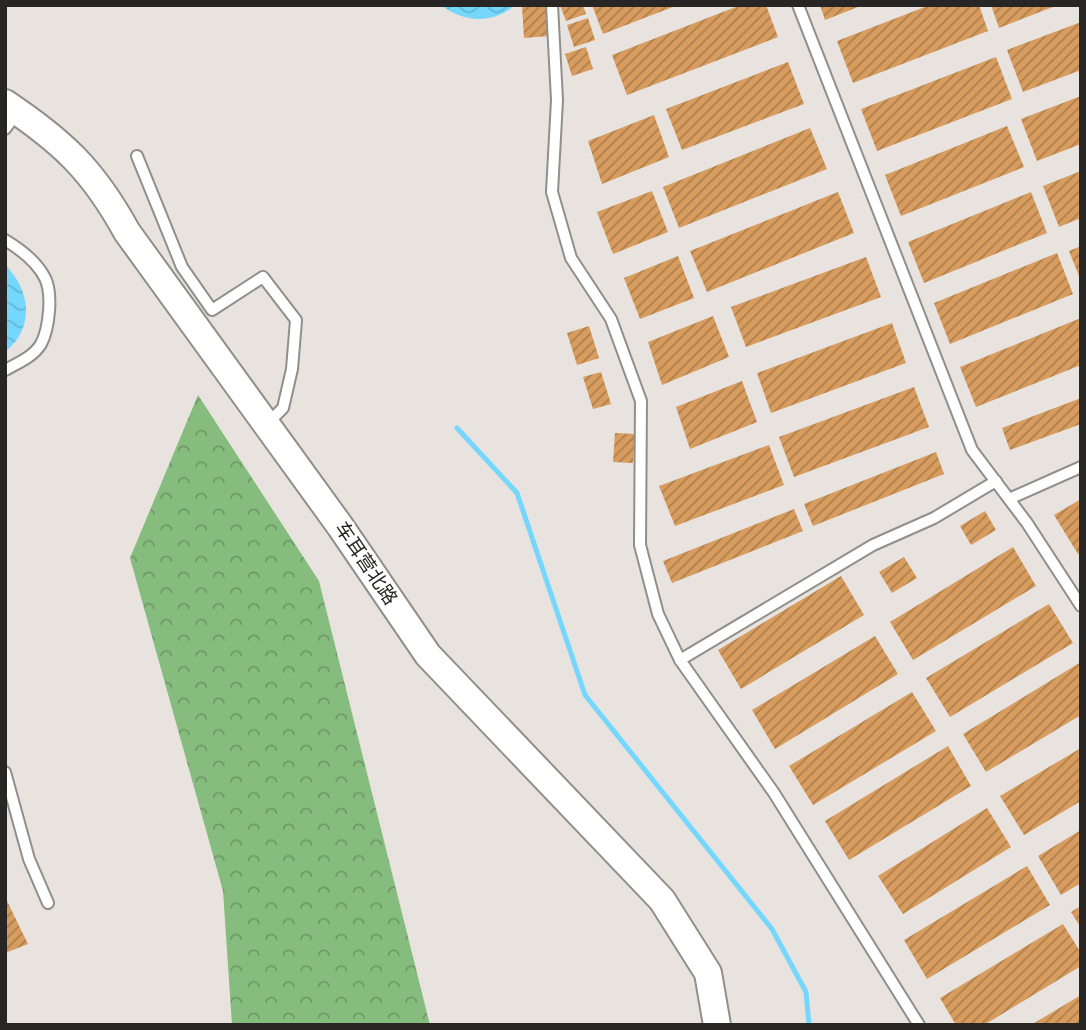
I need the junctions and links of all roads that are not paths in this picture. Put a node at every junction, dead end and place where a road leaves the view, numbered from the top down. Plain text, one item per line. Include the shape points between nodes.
1 (552, 5) edge
2 (798, 5) edge
3 (10, 115) edge
4 (137, 156) dead end
5 (5, 240) edge
6 (5, 370) edge
7 (267, 424) junction
8 (1081, 467) edge
9 (996, 481) junction
10 (1009, 499) junction
11 (1081, 606) edge
12 (680, 660) junction
13 (5, 772) edge
14 (48, 903) dead end
15 (717, 1025) edge
16 (919, 1025) edge

1 - 12 lane via 557,100 552,192 571,258 611,318 641,401 640,545 658,614
2 - 9 lane via 972,450
3 - 7 street, 车耳营北路 via 54,136 104,190 127,232
4 - 7 lane via 182,267 212,310 263,277 296,320 283,408
5 - 6 lane via 22,250 46,280 49,314 41,343 26,359
7 - 15 street, 车耳营北路 via 428,655 662,900 708,972
8 - 10 lane
9 - 10 lane
9 - 12 lane via 934,518 873,545
10 - 11 lane
12 - 16 lane via 774,793
13 - 14 lane via 26,849

